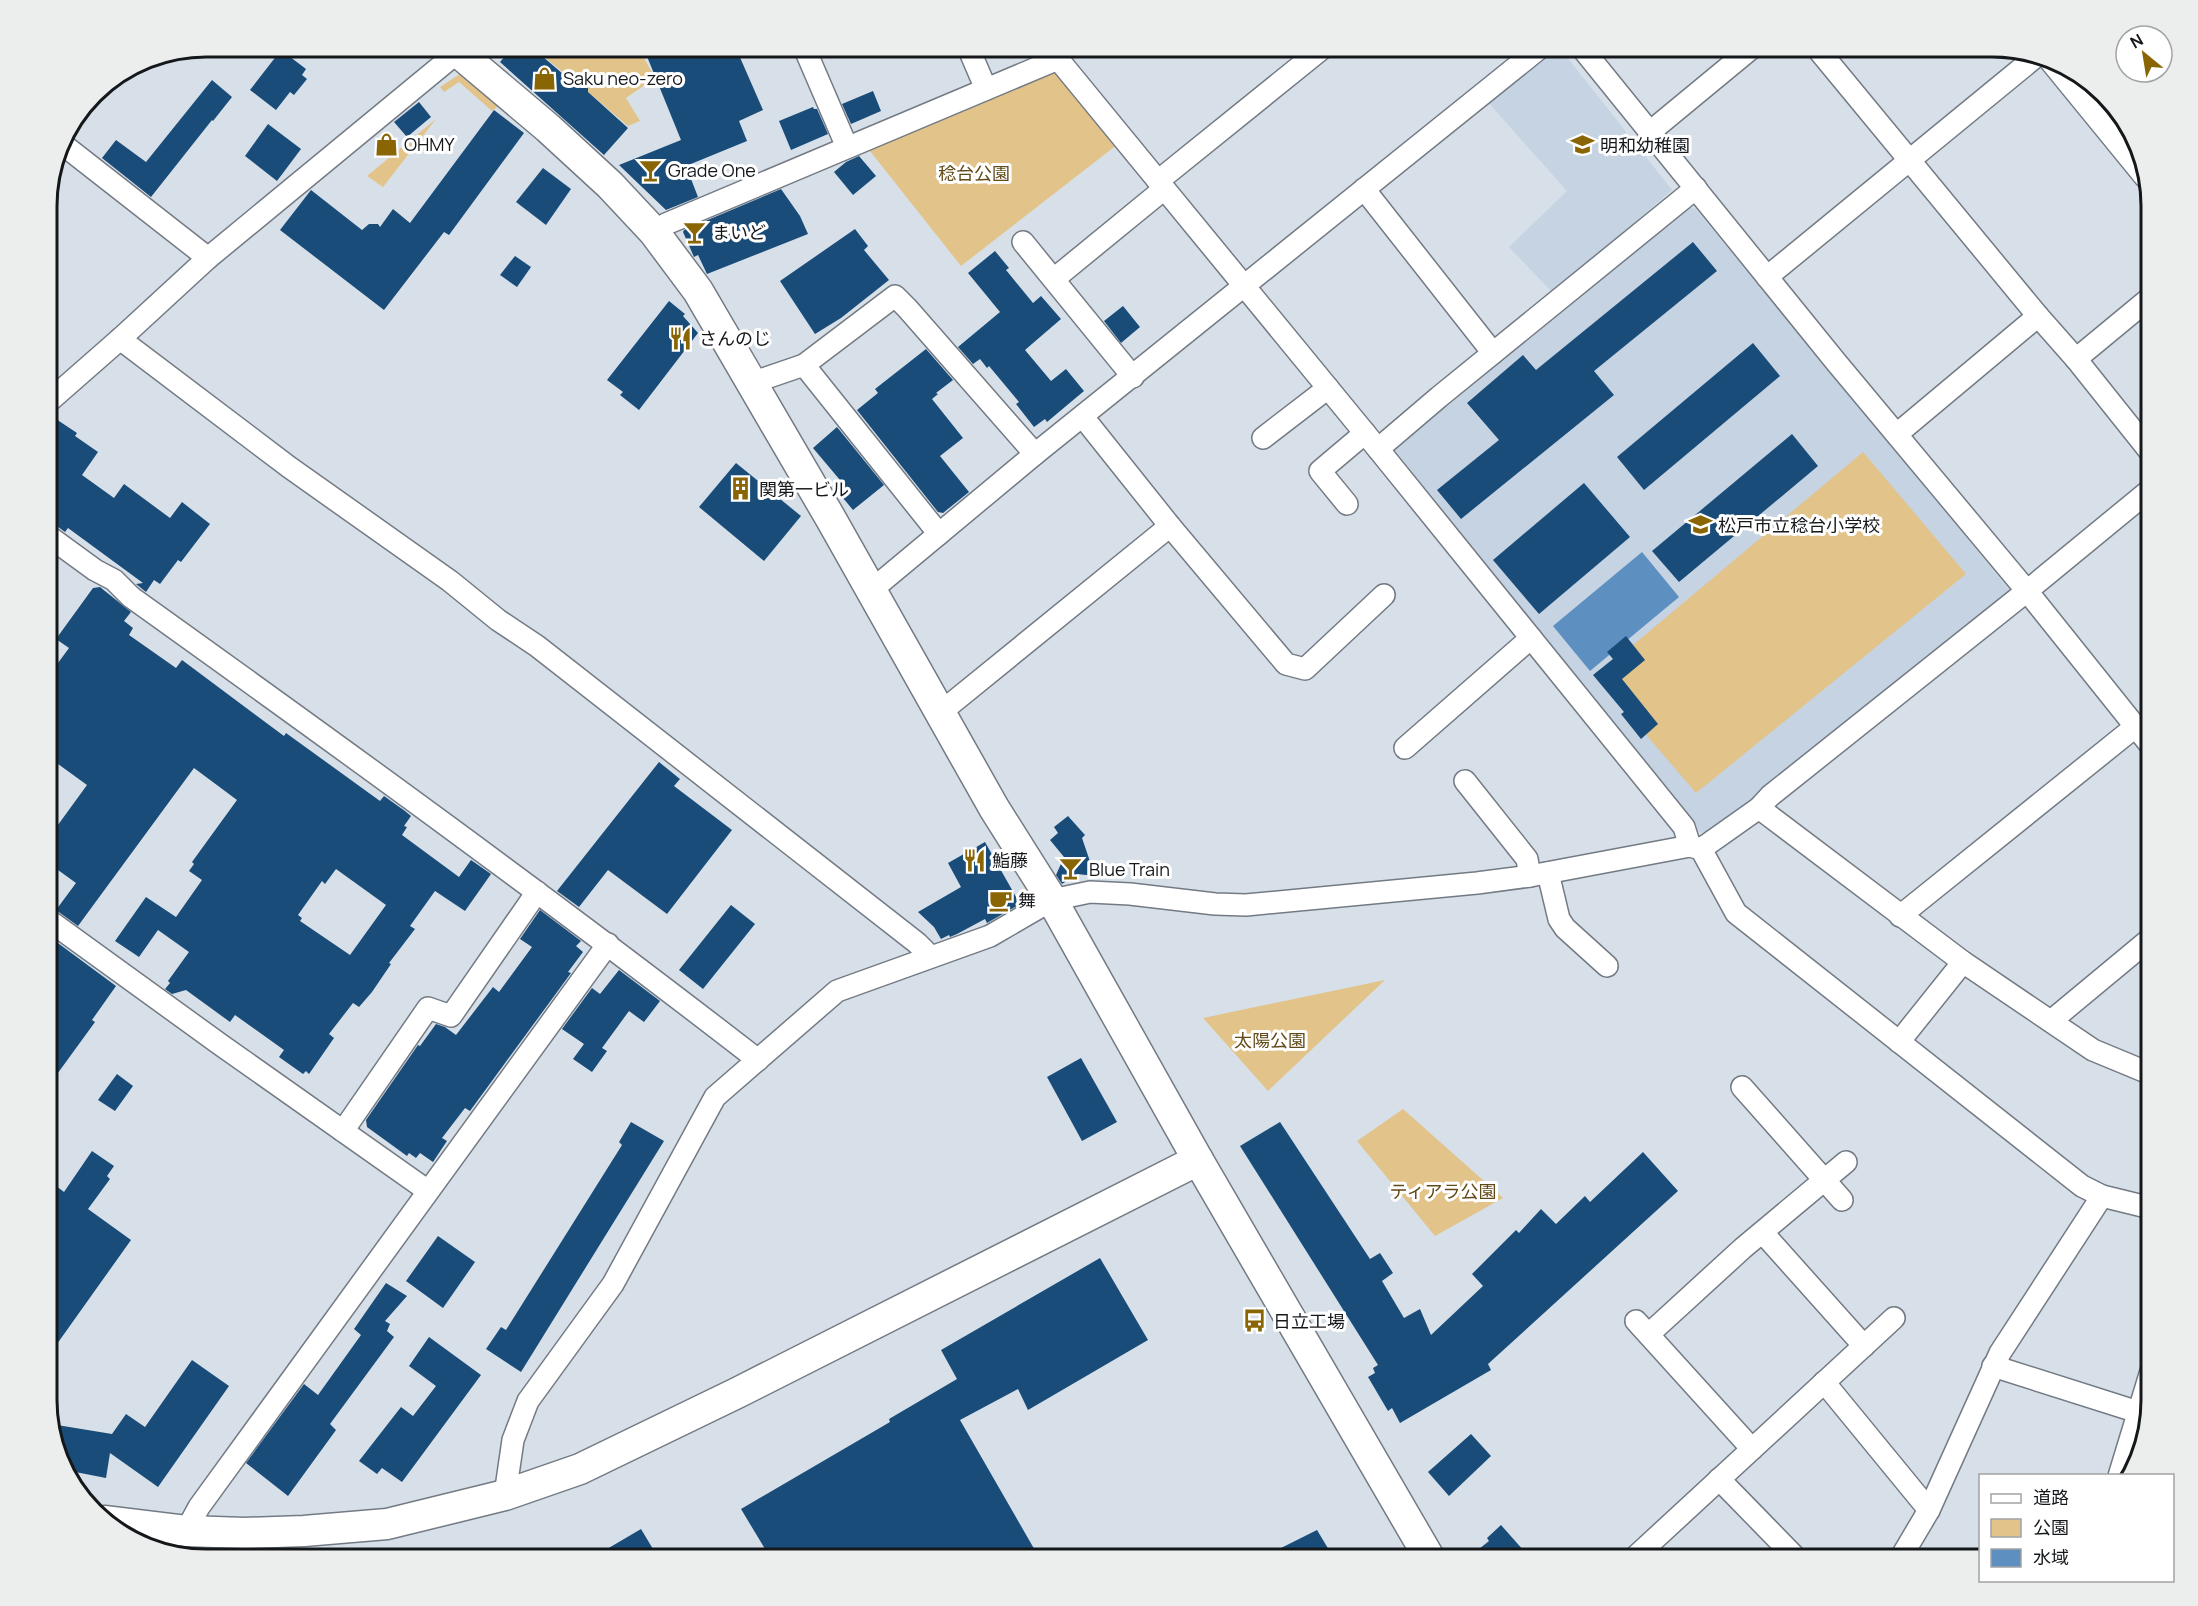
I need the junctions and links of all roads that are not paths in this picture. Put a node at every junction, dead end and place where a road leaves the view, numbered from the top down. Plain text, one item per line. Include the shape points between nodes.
1 (447, 57) edge
2 (468, 57) edge
3 (809, 57) edge
4 (973, 57) edge
5 (1311, 57) edge
6 (1527, 57) edge
7 (1590, 57) edge
8 (1740, 57) edge
9 (1825, 57) edge
10 (2029, 62) edge
11 (2061, 75) edge
12 (986, 89) junction
13 (1650, 132) junction
14 (847, 147) junction
15 (68, 149) edge
16 (1910, 161) junction
17 (2135, 164) edge
18 (1161, 185) junction
19 (1696, 188) junction
20 (1364, 189) junction
21 (654, 232) junction
22 (1023, 242) dead end
23 (208, 258) junction
24 (1767, 278) junction
25 (1054, 279) junction
26 (1245, 286) junction
27 (2141, 305) edge
28 (2038, 316) junction
29 (120, 339) junction
30 (1493, 353) junction
31 (2076, 359) junction
32 (804, 365) junction
33 (1133, 376) junction
34 (753, 385) junction
35 (1328, 388) junction
36 (57, 394) edge
37 (1083, 417) junction
38 (1897, 434) junction
39 (1263, 438) dead end
40 (2141, 440) edge
41 (1371, 441) junction
42 (1035, 454) junction
43 (2141, 497) edge
44 (1347, 504) dead end
45 (1170, 526) junction
46 (939, 534) junction
47 (57, 542) edge
48 (2026, 591) junction
49 (872, 593) junction
50 (1384, 595) dead end
51 (1531, 638) junction
52 (941, 712) junction
53 (2135, 727) junction
54 (2141, 734) edge
55 (1405, 748) dead end
56 (1465, 781) dead end
57 (1759, 807) junction
58 (1695, 848) junction
59 (1539, 874) junction
60 (537, 892) junction
61 (1052, 900) junction
62 (1900, 916) junction
63 (57, 926) edge
64 (608, 944) junction
65 (2141, 946) edge
66 (930, 956) junction
67 (1963, 962) junction
68 (1606, 966) dead end
69 (2051, 1021) junction
70 (1899, 1042) junction
71 (758, 1060) junction
72 (2141, 1070) edge
73 (1743, 1087) dead end
74 (343, 1131) junction
75 (1198, 1160) junction
76 (1846, 1162) dead end
77 (1824, 1180) junction
78 (428, 1191) junction
79 (2102, 1196) junction
80 (1842, 1200) dead end
81 (2141, 1206) edge
82 (1763, 1233) junction
83 (1894, 1318) dead end
84 (1864, 1346) junction
85 (1994, 1366) junction
86 (1824, 1382) junction
87 (2141, 1403) edge
88 (2138, 1412) junction
89 (2136, 1436) edge
90 (1752, 1449) junction
91 (1719, 1479) junction
92 (505, 1495) junction
93 (1929, 1510) junction
94 (123, 1523) edge
95 (186, 1531) junction
96 (1424, 1549) edge
97 (1645, 1549) edge
98 (1786, 1549) edge
99 (1906, 1549) edge

1 - 23 street
2 - 21 street via 594,169
3 - 14 street
4 - 12 street
5 - 18 street
6 - 20 street
7 - 13 street
8 - 13 street
9 - 16 street
10 - 16 street
11 - 17 street
12 - 14 street
12 - 18 street via 1059,58
13 - 19 street
14 - 21 street
15 - 23 street
16 - 24 street
16 - 28 street
18 - 25 street
18 - 26 street
19 - 24 street
19 - 30 street
20 - 26 street
20 - 30 street
21 - 34 street via 698,291
22 - 25 street
23 - 29 street
24 - 38 street
25 - 33 street
26 - 33 street
26 - 35 street
27 - 31 street
28 - 31 street
28 - 38 street
29 - 36 street
29 - 66 street via 547,653
30 - 41 street
31 - 40 street
32 - 34 street
32 - 42 street via 895,296
32 - 46 street
33 - 37 street
34 - 49 street
35 - 39 street
35 - 41 street
37 - 42 street
37 - 45 street
38 - 48 street
41 - 44 street via 1320,471
41 - 51 street
42 - 46 street
43 - 48 street
45 - 50 street via 1286,664 1305,669
45 - 52 street
46 - 49 street
47 - 60 street via 114,580 131,597
48 - 53 street
48 - 57 street
49 - 52 street
51 - 55 street
51 - 58 street via 1684,827
52 - 61 street via 994,808
53 - 54 street
53 - 62 street
56 - 59 street
57 - 58 street
57 - 62 street
58 - 59 street
58 - 70 street via 1736,913
59 - 61 street via 1403,891 1246,904 1090,892
59 - 68 street via 1565,928
60 - 64 street
60 - 74 street via 451,1016 428,1008
61 - 66 street via 990,936
61 - 75 street
62 - 67 street
63 - 74 street
64 - 71 street
64 - 78 street
65 - 69 street
66 - 71 street via 837,991
67 - 69 street
67 - 70 street
69 - 72 street via 2094,1050
70 - 79 street via 2082,1186
71 - 92 street via 715,1097 614,1284 528,1401 513,1440
73 - 77 street
74 - 78 street
75 - 92 street via 580,1469
75 - 96 street
76 - 77 street
77 - 80 street
77 - 82 street
78 - 95 street via 199,1507
79 - 81 street
79 - 85 street
82 - 84 street
82 - 90 street via 1642,1328
83 - 84 street
84 - 86 street
85 - 88 street
85 - 93 street
86 - 90 street
86 - 93 street
87 - 88 street
88 - 89 street
90 - 91 street
91 - 97 street
91 - 98 street
92 - 95 street via 387,1524 245,1533
93 - 99 street
94 - 95 street

